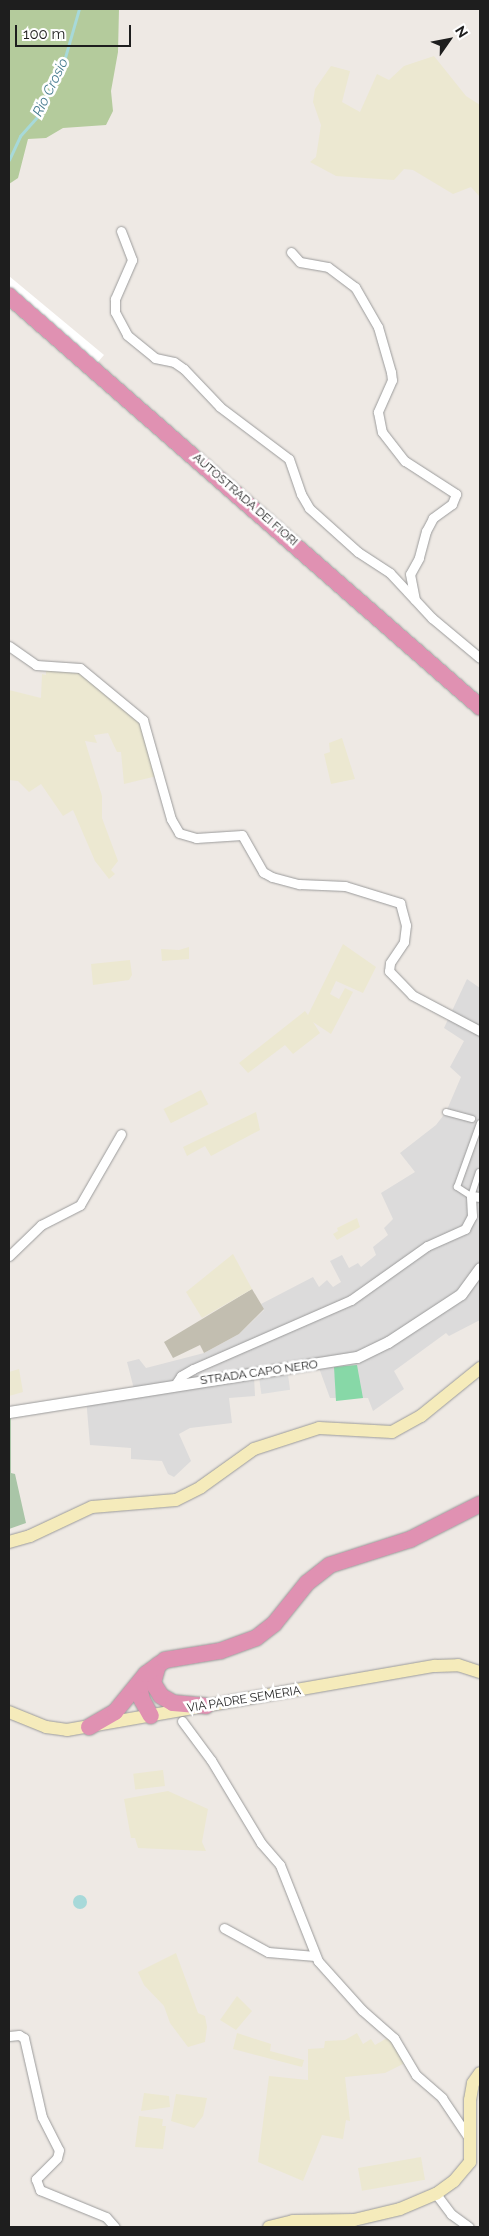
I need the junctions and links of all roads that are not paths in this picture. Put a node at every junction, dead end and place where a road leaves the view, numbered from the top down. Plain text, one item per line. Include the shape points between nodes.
1 (121, 230) dead end
2 (291, 252) dead end
3 (9, 282) edge
4 (9, 296) edge
5 (415, 600) junction
6 (9, 646) edge
7 (480, 658) edge
8 (480, 693) edge
9 (480, 707) edge
10 (480, 1031) edge
11 (446, 1112) dead end
12 (478, 1121) edge
13 (121, 1134) dead end
14 (479, 1172) edge
15 (470, 1196) junction
16 (480, 1198) edge
17 (9, 1256) edge
18 (480, 1268) edge
19 (480, 1368) edge
20 (175, 1385) junction
21 (9, 1412) edge
22 (480, 1504) edge
23 (9, 1542) edge
24 (480, 1672) edge
25 (147, 1687) junction
26 (206, 1706) junction
27 (9, 1712) edge
28 (151, 1716) junction
29 (182, 1720) dead end
30 (89, 1727) junction
31 (224, 1928) dead end
32 (315, 1956) junction
33 (9, 2036) edge
34 (480, 2073) edge
35 (472, 2142) junction
36 (436, 2194) junction
37 (115, 2227) edge
38 (269, 2227) edge
39 (469, 2227) edge

1 - 5 street via 132,260 115,299 115,312 127,335 155,358 174,362 184,369 220,407 289,459 309,508 358,552 390,573
2 - 5 street via 300,262 328,267 356,287 378,327 391,372 392,380 378,412 382,432 412,467 456,494 452,504 433,518 426,531 419,558 410,574
3 - 8 highway, AUTOSTRADA DEI FIORI
4 - 9 highway, AUTOSTRADA DEI FIORI
5 - 7 street
6 - 10 street via 36,665 80,668 143,720 171,819 180,832 196,838 242,835 258,864 272,877 299,884 345,886 400,903 406,925 404,942 390,963 389,971 412,994
11 - 12 street
12 - 15 street via 458,1188
13 - 17 street via 80,1205 41,1225
14 - 15 street
15 - 16 street
15 - 20 street via 472,1216 464,1228 427,1246 351,1300 194,1369 181,1376
18 - 20 street, STRADA CAPO NERO via 461,1294 417,1324 357,1357
19 - 23 main road via 414,1422 392,1432 318,1428 254,1449 201,1487 176,1500 92,1507 30,1536
20 - 21 street, STRADA CAPO NERO
22 - 25 highway via 417,1536 330,1565 307,1583 274,1624 246,1643 220,1652 169,1659 158,1665
24 - 26 main road, VIA PADRE SEMERIA via 458,1664 435,1666
25 - 26 highway via 173,1702
25 - 28 highway via 142,1700
25 - 30 highway
26 - 28 main road, VIA PADRE SEMERIA
27 - 30 main road, VIA PADRE SEMERIA via 58,1729
28 - 30 main road, VIA PADRE SEMERIA
29 - 32 street via 211,1760 261,1843 280,1865
31 - 32 street via 268,1952
32 - 35 street via 353,2001 394,2038 416,2075 442,2098
33 - 37 street via 24,2038 42,2117 59,2150 57,2158 36,2179 40,2190 106,2217
34 - 35 main road via 473,2083 470,2100
35 - 36 main road via 467,2167
36 - 38 main road via 400,2209 354,2220 293,2221
36 - 39 street via 451,2214

